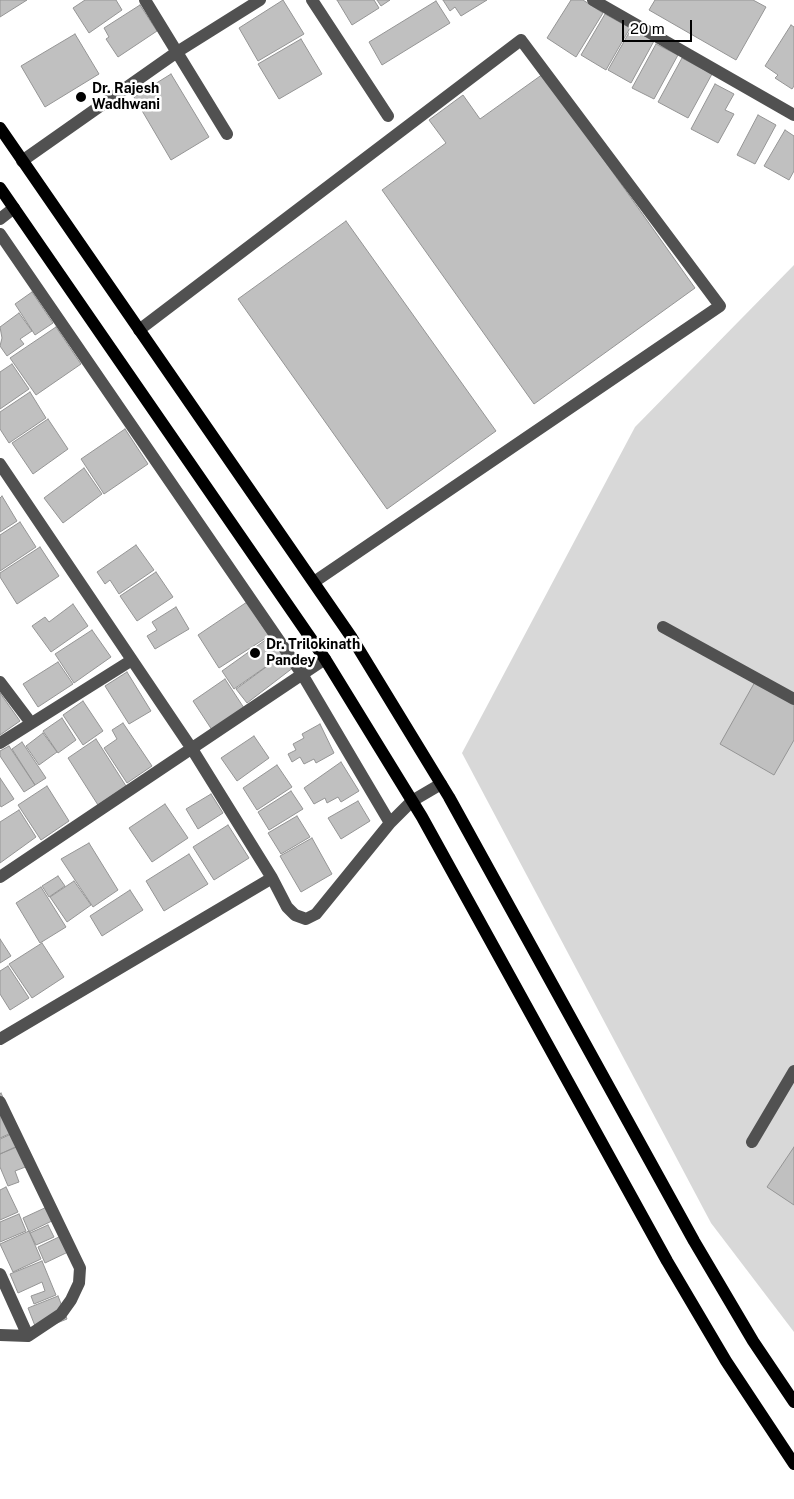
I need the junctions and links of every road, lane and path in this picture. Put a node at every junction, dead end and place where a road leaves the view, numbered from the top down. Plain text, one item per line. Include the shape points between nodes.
1 (145, 0) edge
2 (260, 0) edge
3 (312, 0) edge
4 (593, 0) edge
5 (177, 52) junction
6 (794, 115) edge
7 (388, 116) dead end
8 (0, 128) edge
9 (227, 134) dead end
10 (22, 161) junction
11 (0, 188) edge
12 (14, 208) junction
13 (0, 219) edge
14 (0, 234) edge
15 (139, 330) junction
16 (0, 464) edge
17 (314, 582) junction
18 (663, 627) dead end
19 (325, 658) junction
20 (132, 660) junction
21 (302, 674) junction
22 (0, 682) edge
23 (794, 699) edge
24 (31, 723) junction
25 (0, 743) edge
26 (192, 749) junction
27 (441, 784) junction
28 (412, 801) junction
29 (390, 824) junction
30 (0, 877) edge
31 (272, 878) junction
32 (0, 1039) edge
33 (794, 1071) edge
34 (0, 1102) edge
35 (752, 1142) dead end
36 (0, 1274) edge
37 (0, 1335) edge
38 (28, 1336) junction
39 (794, 1402) edge
40 (794, 1464) edge

1 - 5 street
2 - 5 street
3 - 7 street
4 - 6 street
5 - 9 street
5 - 10 street
8 - 10 main road
10 - 15 main road
11 - 12 main road
12 - 13 street
12 - 19 main road
14 - 21 street
15 - 17 main road
15 - 17 street via 521,40 720,306
16 - 20 street
17 - 27 main road
18 - 23 street
19 - 21 street
19 - 28 main road
20 - 24 street
20 - 26 street
21 - 26 street
21 - 29 street
22 - 24 street
24 - 25 street
26 - 30 street
26 - 31 street
27 - 28 street
27 - 39 main road via 694,1241 753,1341
28 - 29 street
28 - 40 main road via 667,1261 726,1361
29 - 31 street via 316,914 306,919 295,916 287,907
31 - 32 street
33 - 35 street
34 - 38 street via 80,1268 79,1283 72,1300 61,1314
36 - 38 street
37 - 38 street

